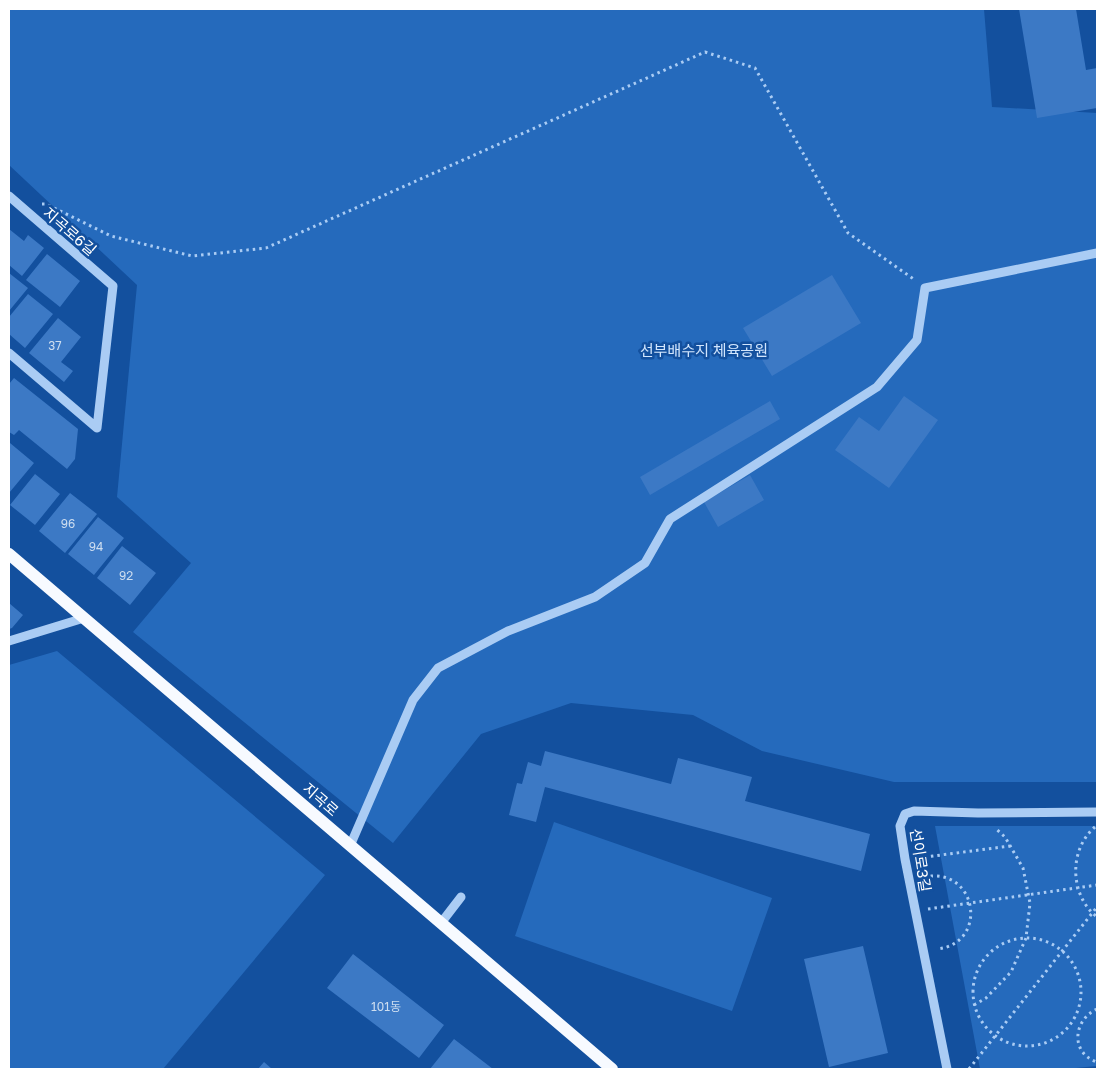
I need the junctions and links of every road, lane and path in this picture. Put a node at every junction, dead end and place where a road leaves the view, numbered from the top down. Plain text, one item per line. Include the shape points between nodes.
1 (9, 196) edge
2 (19, 204) junction
3 (1097, 252) edge
4 (926, 288) junction
5 (9, 353) edge
6 (9, 554) edge
7 (84, 618) junction
8 (9, 641) edge
9 (1097, 812) edge
10 (978, 813) junction
11 (1097, 825) edge
12 (350, 846) junction
13 (1010, 846) junction
14 (905, 860) junction
15 (906, 881) junction
16 (1097, 885) edge
17 (1078, 888) junction
18 (1028, 895) junction
19 (461, 897) dead end
20 (970, 903) junction
21 (1097, 907) edge
22 (915, 910) junction
23 (1093, 913) junction
24 (1097, 917) edge
25 (441, 922) junction
26 (1026, 938) junction
27 (923, 948) junction
28 (1062, 952) junction
29 (974, 1005) junction
30 (1097, 1009) edge
31 (1075, 1017) junction
32 (1082, 1020) junction
33 (996, 1036) junction
34 (1097, 1062) edge
35 (612, 1069) edge
36 (947, 1069) edge
37 (969, 1069) edge

1 - 2 street, 지곡로6길
2 - 4 path via 46,204 111,236 192,256 266,248 705,52 755,68 848,233
2 - 5 street, 지곡로6길 via 113,286 97,428
3 - 4 street
4 - 12 street via 917,340 877,387 670,519 645,563 595,597 508,631 438,668 413,700
6 - 7 main road, 지곡로
7 - 8 street
7 - 12 main road, 지곡로
9 - 10 street, 선이로3길
10 - 13 path via 1005,837
10 - 14 street, 선이로3길 via 914,811 906,814 900,826
11 - 17 path via 1081,844 1075,863
12 - 25 main road, 지곡로
13 - 14 path
13 - 18 path via 1023,868
14 - 15 street, 선이로3길
15 - 20 path via 932,875 944,876 964,890
15 - 22 street, 선이로3길
16 - 17 path
17 - 18 path
17 - 23 path
18 - 20 path
18 - 26 path
19 - 25 street
20 - 22 path
20 - 27 path via 969,925 955,944 944,949
21 - 23 path
22 - 27 street, 선이로3길
23 - 24 path
23 - 28 path
25 - 35 main road, 지곡로
26 - 28 path via 1040,939
26 - 29 path via 1011,972 986,998
26 - 29 path via 1005,942 990,952 979,967 973,984
27 - 36 street, 선이로3길
28 - 31 path via 1079,975 1082,993
28 - 33 path
29 - 33 path via 980,1019
30 - 32 path
31 - 32 path
31 - 33 path via 1057,1038 1041,1045 1023,1047
32 - 34 path via 1078,1037 1080,1046
33 - 37 path

